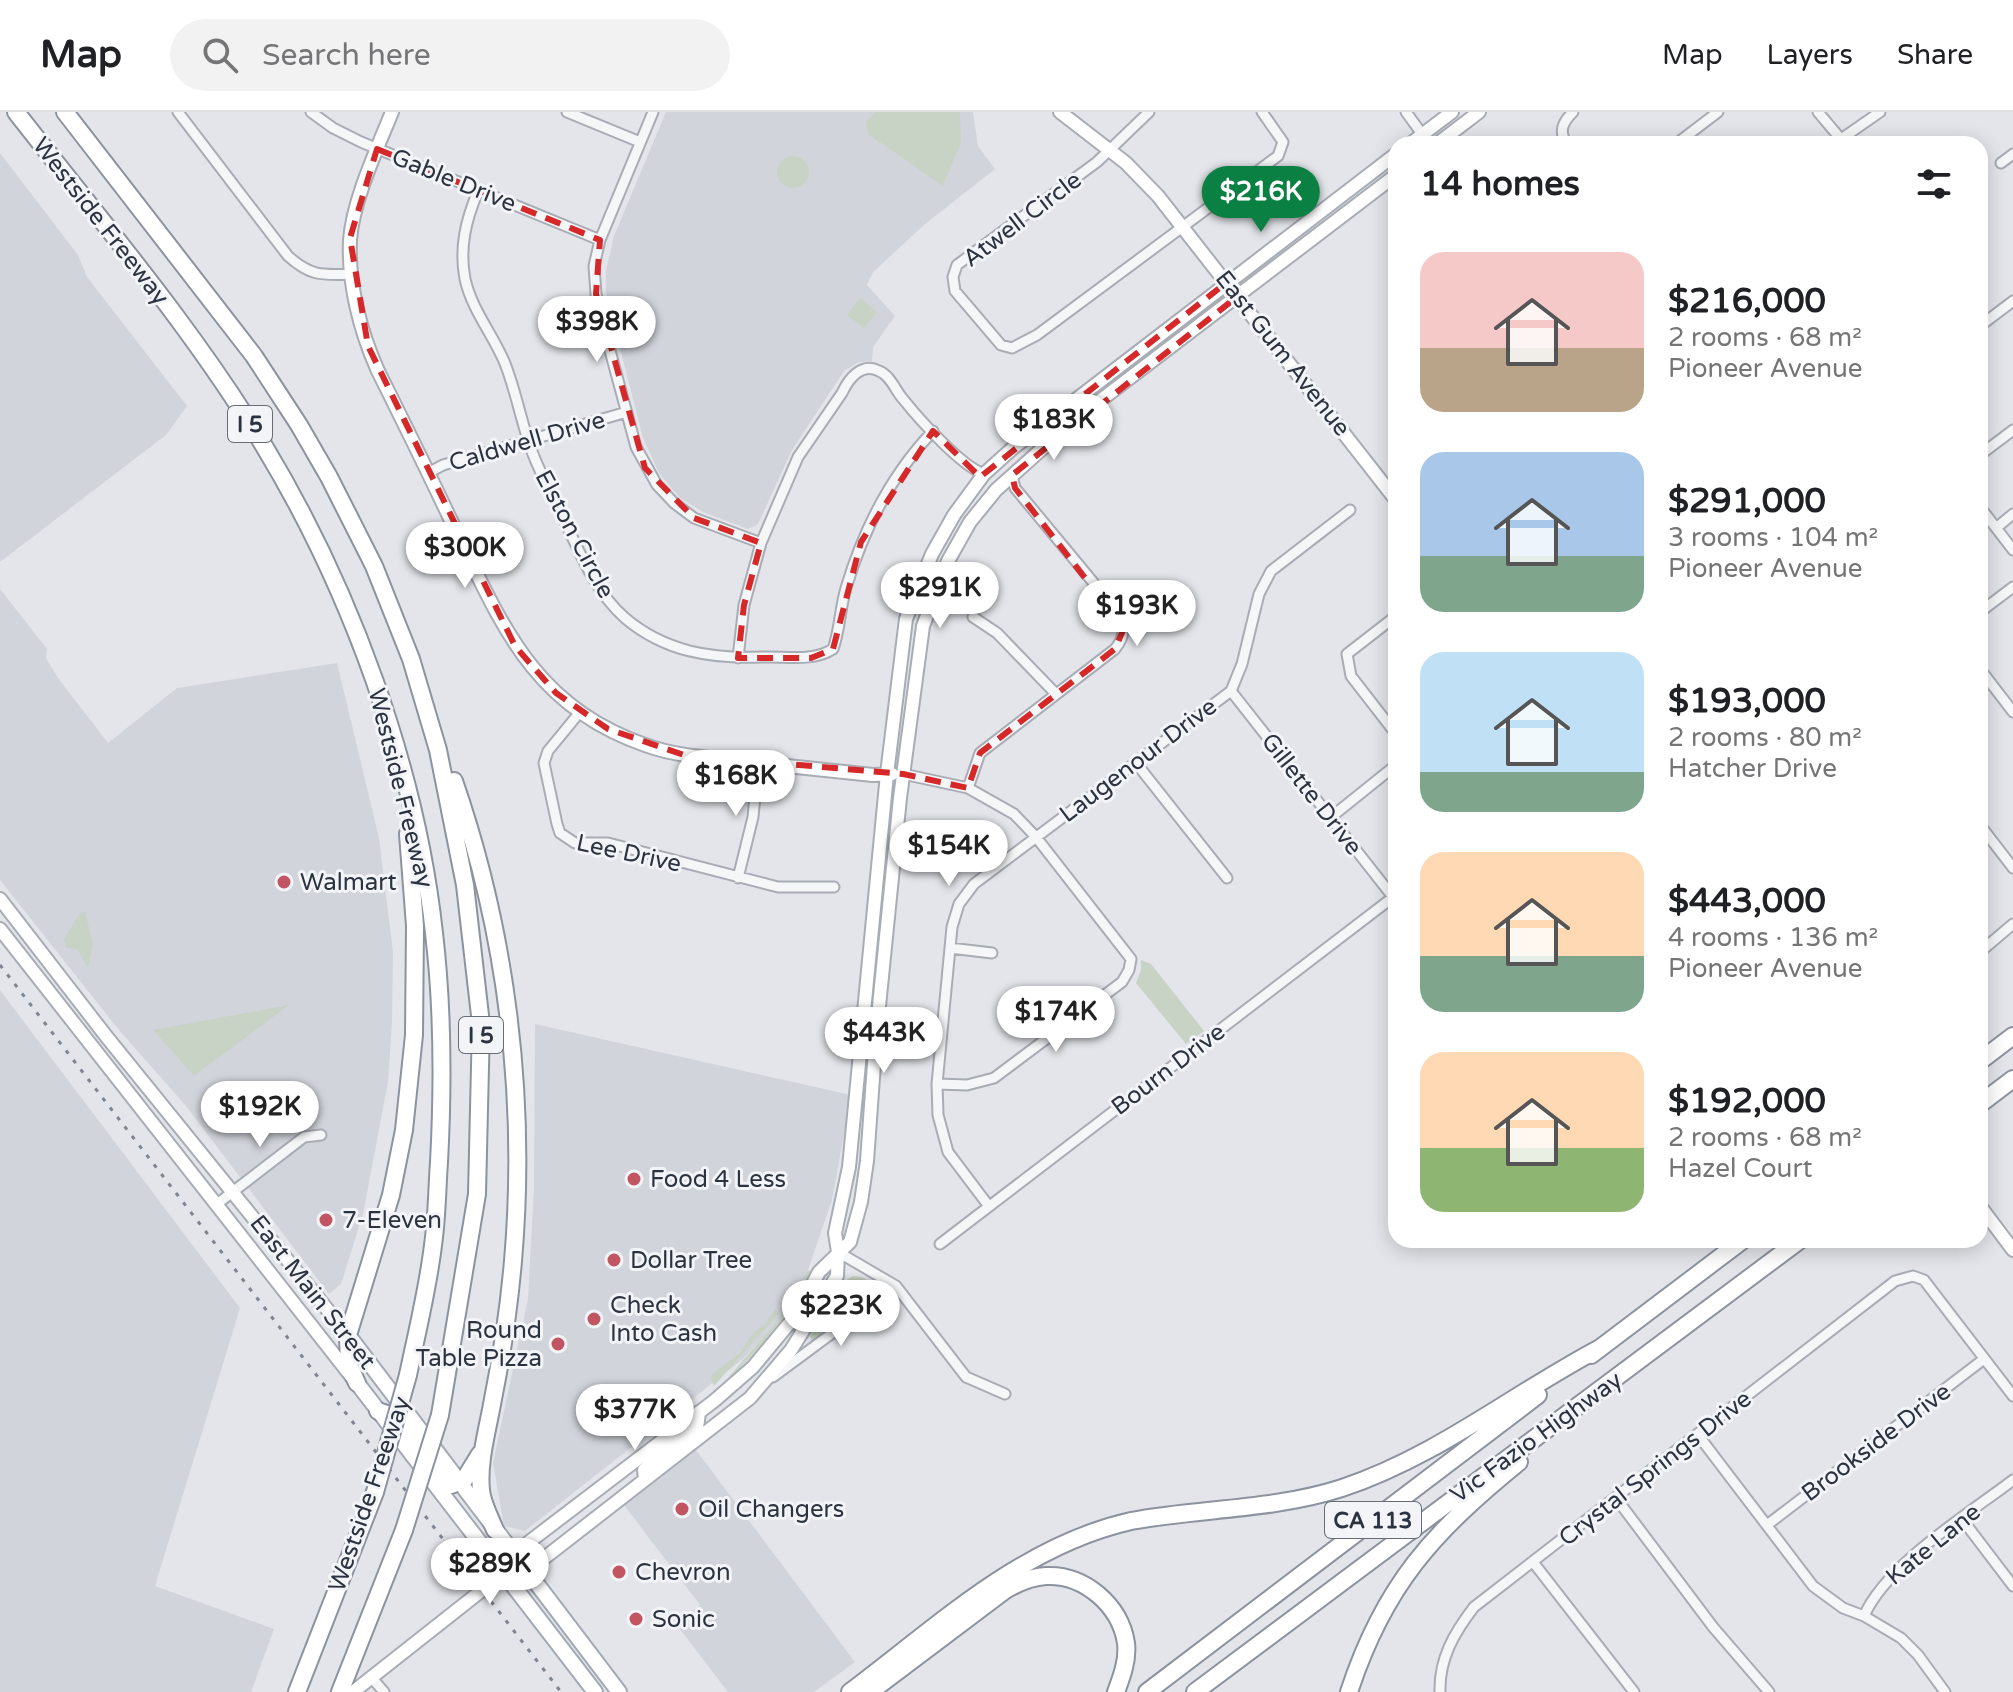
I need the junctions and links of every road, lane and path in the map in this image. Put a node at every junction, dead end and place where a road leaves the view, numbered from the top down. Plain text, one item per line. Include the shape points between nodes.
1 (16, 112) edge
2 (65, 112) edge
3 (178, 112) edge
4 (311, 112) edge
5 (392, 112) edge
6 (567, 112) edge
7 (653, 112) edge
8 (1060, 112) edge
9 (1149, 112) edge
10 (1262, 112) edge
11 (1406, 112) edge
12 (1452, 112) edge
13 (1479, 112) edge
14 (1573, 112) edge
15 (1718, 112) edge
16 (1818, 112) edge
17 (1880, 112) edge
18 (1422, 134) junction
19 (1420, 136) edge
20 (1448, 136) edge
21 (1564, 136) edge
22 (1686, 136) edge
23 (1836, 136) edge
24 (1848, 136) edge
25 (640, 142) junction
26 (377, 149) junction
27 (1109, 150) junction
28 (2013, 154) edge
29 (1388, 160) edge
30 (2001, 163) dead end
31 (1388, 181) edge
32 (478, 191) junction
33 (1185, 227) junction
34 (600, 240) junction
35 (353, 274) junction
36 (1227, 282) junction
37 (1238, 296) junction
38 (2013, 301) edge
39 (1988, 319) edge
40 (627, 412) junction
41 (2013, 430) edge
42 (933, 431) junction
43 (528, 440) junction
44 (1988, 449) edge
45 (428, 473) junction
46 (984, 474) junction
47 (1012, 475) junction
48 (1388, 490) edge
49 (1350, 510) dead end
50 (2013, 514) edge
51 (1988, 518) edge
52 (1996, 528) junction
53 (761, 543) junction
54 (2013, 550) edge
55 (2013, 587) edge
56 (1988, 606) edge
57 (973, 617) dead end
58 (1388, 622) edge
59 (738, 658) junction
60 (411, 659) junction
61 (1988, 679) edge
62 (1231, 691) junction
63 (1056, 694) junction
64 (580, 712) junction
65 (2013, 712) edge
66 (1388, 724) edge
67 (758, 763) junction
68 (1136, 763) junction
69 (1388, 771) edge
70 (887, 774) junction
71 (903, 774) junction
72 (404, 780) junction
73 (968, 788) junction
74 (1330, 818) junction
75 (1988, 835) edge
76 (1036, 837) junction
77 (2013, 868) edge
78 (738, 878) junction
79 (1227, 878) dead end
80 (834, 887) dead end
81 (1388, 889) edge
82 (0, 899) edge
83 (1388, 901) edge
84 (2013, 924) edge
85 (0, 929) edge
86 (1988, 945) edge
87 (950, 948) junction
88 (992, 953) dead end
89 (2013, 1036) edge
90 (860, 1042) junction
91 (1988, 1055) edge
92 (2013, 1079) edge
93 (937, 1084) junction
94 (1988, 1098) edge
95 (321, 1135) dead end
96 (868, 1135) junction
97 (234, 1191) junction
98 (217, 1204) junction
99 (988, 1205) junction
100 (1988, 1217) edge
101 (940, 1244) dead end
102 (1732, 1248) edge
103 (1789, 1248) edge
104 (2013, 1250) edge
105 (838, 1252) junction
106 (896, 1286) junction
107 (348, 1335) junction
108 (1600, 1348) junction
109 (1984, 1359) junction
110 (766, 1381) junction
111 (357, 1383) junction
112 (1005, 1394) dead end
113 (2013, 1396) edge
114 (378, 1411) junction
115 (699, 1412) junction
116 (1550, 1429) junction
117 (674, 1431) junction
118 (1698, 1435) junction
119 (484, 1445) junction
120 (673, 1458) junction
121 (645, 1479) junction
122 (2013, 1480) edge
123 (460, 1483) junction
124 (1616, 1498) junction
125 (1962, 1519) junction
126 (1767, 1525) junction
127 (495, 1530) junction
128 (519, 1561) junction
129 (1533, 1562) junction
130 (503, 1573) junction
131 (2013, 1586) edge
132 (1864, 1616) junction
133 (372, 1678) junction
134 (298, 1690) edge
135 (340, 1692) edge
136 (353, 1692) edge
137 (384, 1692) edge
138 (595, 1692) edge
139 (619, 1692) edge
140 (850, 1692) edge
141 (870, 1692) edge
142 (1116, 1692) edge
143 (1147, 1692) edge
144 (1195, 1692) edge
145 (1349, 1692) edge
146 (1440, 1692) edge
147 (1634, 1692) edge
148 (1769, 1692) edge
149 (1945, 1692) edge

1 - 72 highway, Westside Freeway / I 5 via 196,345 264,446 347,607
2 - 60 highway, Westside Freeway / I 5 via 254,356 299,425 374,566
3 - 35 street via 303,270
4 - 26 street, Gable Drive
5 - 26 main road
6 - 25 street
7 - 25 street
8 - 27 main road, East Gum Avenue
9 - 27 street
10 - 33 street via 1283,142 1278,156
11 - 18 street
12 - 18 main road
13 - 20 main road
14 - 21 street via 1564,121
15 - 22 street
16 - 23 street
17 - 24 street
18 - 19 main road
25 - 34 street
26 - 32 street, Gable Drive
26 - 35 main road via 350,238
27 - 33 main road, East Gum Avenue
27 - 33 street, Atwell Circle via 957,265 955,291 1001,345 1025,343
28 - 30 street
29 - 36 main road
31 - 37 main road
32 - 34 street, Gable Drive
32 - 43 street, Elston Circle via 462,247 465,279 472,304 503,359
33 - 36 main road, East Gum Avenue
34 - 40 street via 594,266 596,294
35 - 45 main road via 368,346
36 - 37 main road, East Gum Avenue
36 - 46 main road
37 - 47 main road via 1072,422
37 - 48 main road, East Gum Avenue
38 - 39 street
40 - 43 street, Caldwell Drive
40 - 53 street via 645,468 674,503 694,518
41 - 44 street
42 - 46 street via 973,470
42 - 53 street via 882,372 870,367 858,371 798,457
42 - 59 street, Elston Circle via 917,447 861,542 833,649 811,658
43 - 45 street, Caldwell Drive
43 - 59 street, Elston Circle via 589,570 623,616 666,644
45 - 64 main road via 515,646 543,681
46 - 70 main road via 932,554 906,619
47 - 63 street via 1015,488 1121,617 1124,628 1115,649
47 - 71 main road via 970,522 933,598 923,626
49 - 62 street via 1271,571 1259,594
50 - 52 street
51 - 52 street
52 - 54 street
53 - 59 street via 744,605
55 - 56 street
57 - 63 street via 997,633
58 - 66 street via 1347,654 1351,676
60 - 119 highway via 480,867 506,992 512,1054 518,1151 513,1261
60 - 135 highway, Westside Freeway / I 5, bridge via 438,750 474,949 481,1024 477,1194 440,1415 404,1530
61 - 65 street
62 - 68 street, Laugenour Drive
62 - 74 street, Gillette Drive
63 - 73 street via 980,753
64 - 67 main road via 647,746
64 - 78 street, Lee Drive via 544,763 560,833 575,843 608,843
67 - 70 main road
67 - 78 street via 753,817
68 - 76 street, Laugenour Drive
68 - 79 street
69 - 74 street
70 - 71 main road
70 - 90 main road
71 - 73 street
71 - 96 main road
72 - 107 highway via 415,926 411,1067 391,1195
72 - 134 highway, Westside Freeway / I 5, bridge via 434,934 443,1095 434,1245 408,1375 375,1492
73 - 76 street via 1004,806
74 - 81 street, Gillette Drive
75 - 77 street
76 - 87 street, Laugenour Drive via 963,897
76 - 93 street via 1131,959 1129,970 1122,982 994,1078 967,1085
78 - 80 street, Lee Drive via 778,887
82 - 97 main road, East Main Street
83 - 99 street, Bourn Drive
84 - 86 street
85 - 98 main road, East Main Street
87 - 88 street
87 - 93 street, Laugenour Drive
89 - 91 highway
90 - 96 main road via 869,1049 863,1122
90 - 105 main road via 849,1167 835,1233
92 - 94 highway
93 - 99 street, Laugenour Drive via 948,1152
95 - 97 street via 304,1137
96 - 105 main road via 861,1202 850,1242
97 - 98 street
97 - 107 main road, East Main Street
98 - 111 main road, East Main Street
99 - 101 street, Bourn Drive
100 - 104 main road
102 - 108 highway, Vic Fazio Highway / CA 113
103 - 116 highway, Vic Fazio Highway / CA 113
105 - 106 street
105 - 110 main road via 837,1276
105 - 115 main road via 819,1272 770,1349
106 - 110 street
106 - 112 street via 966,1377
107 - 111 highway via 349,1365
107 - 123 main road, East Main Street
108 - 140 highway via 1426,1452 1370,1478 1314,1496 1131,1521 1045,1551
108 - 143 highway, Vic Fazio Highway / CA 113
109 - 113 street
109 - 118 street, Crystal Springs Drive via 1933,1289 1913,1276 1895,1281
109 - 126 street, Brookside Drive
110 - 120 main road
111 - 114 main road, East Main Street
114 - 123 highway via 398,1418 448,1483
114 - 130 main road, East Main Street
115 - 117 main road
115 - 120 main road via 697,1428 677,1445
116 - 144 highway, Vic Fazio Highway / CA 113
116 - 145 highway via 1417,1560 1378,1617
117 - 121 main road via 664,1452 644,1470
117 - 128 main road via 529,1542
118 - 124 street, Crystal Springs Drive
118 - 126 street
119 - 123 highway
119 - 127 highway via 481,1492
120 - 121 main road
121 - 128 main road via 543,1559
122 - 125 street, Kate Lane
123 - 127 main road, East Main Street
124 - 129 street, Crystal Springs Drive
124 - 148 street
125 - 131 street
125 - 132 street, Kate Lane via 1892,1574
126 - 132 street via 1813,1586
127 - 128 main road, East Main Street
128 - 130 main road
128 - 139 main road, East Main Street
129 - 146 street, Crystal Springs Drive via 1494,1589 1456,1631 1440,1676
129 - 147 street
130 - 133 main road
130 - 138 main road, East Main Street
132 - 149 street via 1901,1638
133 - 136 main road
133 - 137 street
141 - 142 highway via 1004,1591 1047,1576 1092,1589 1122,1626 1125,1667

